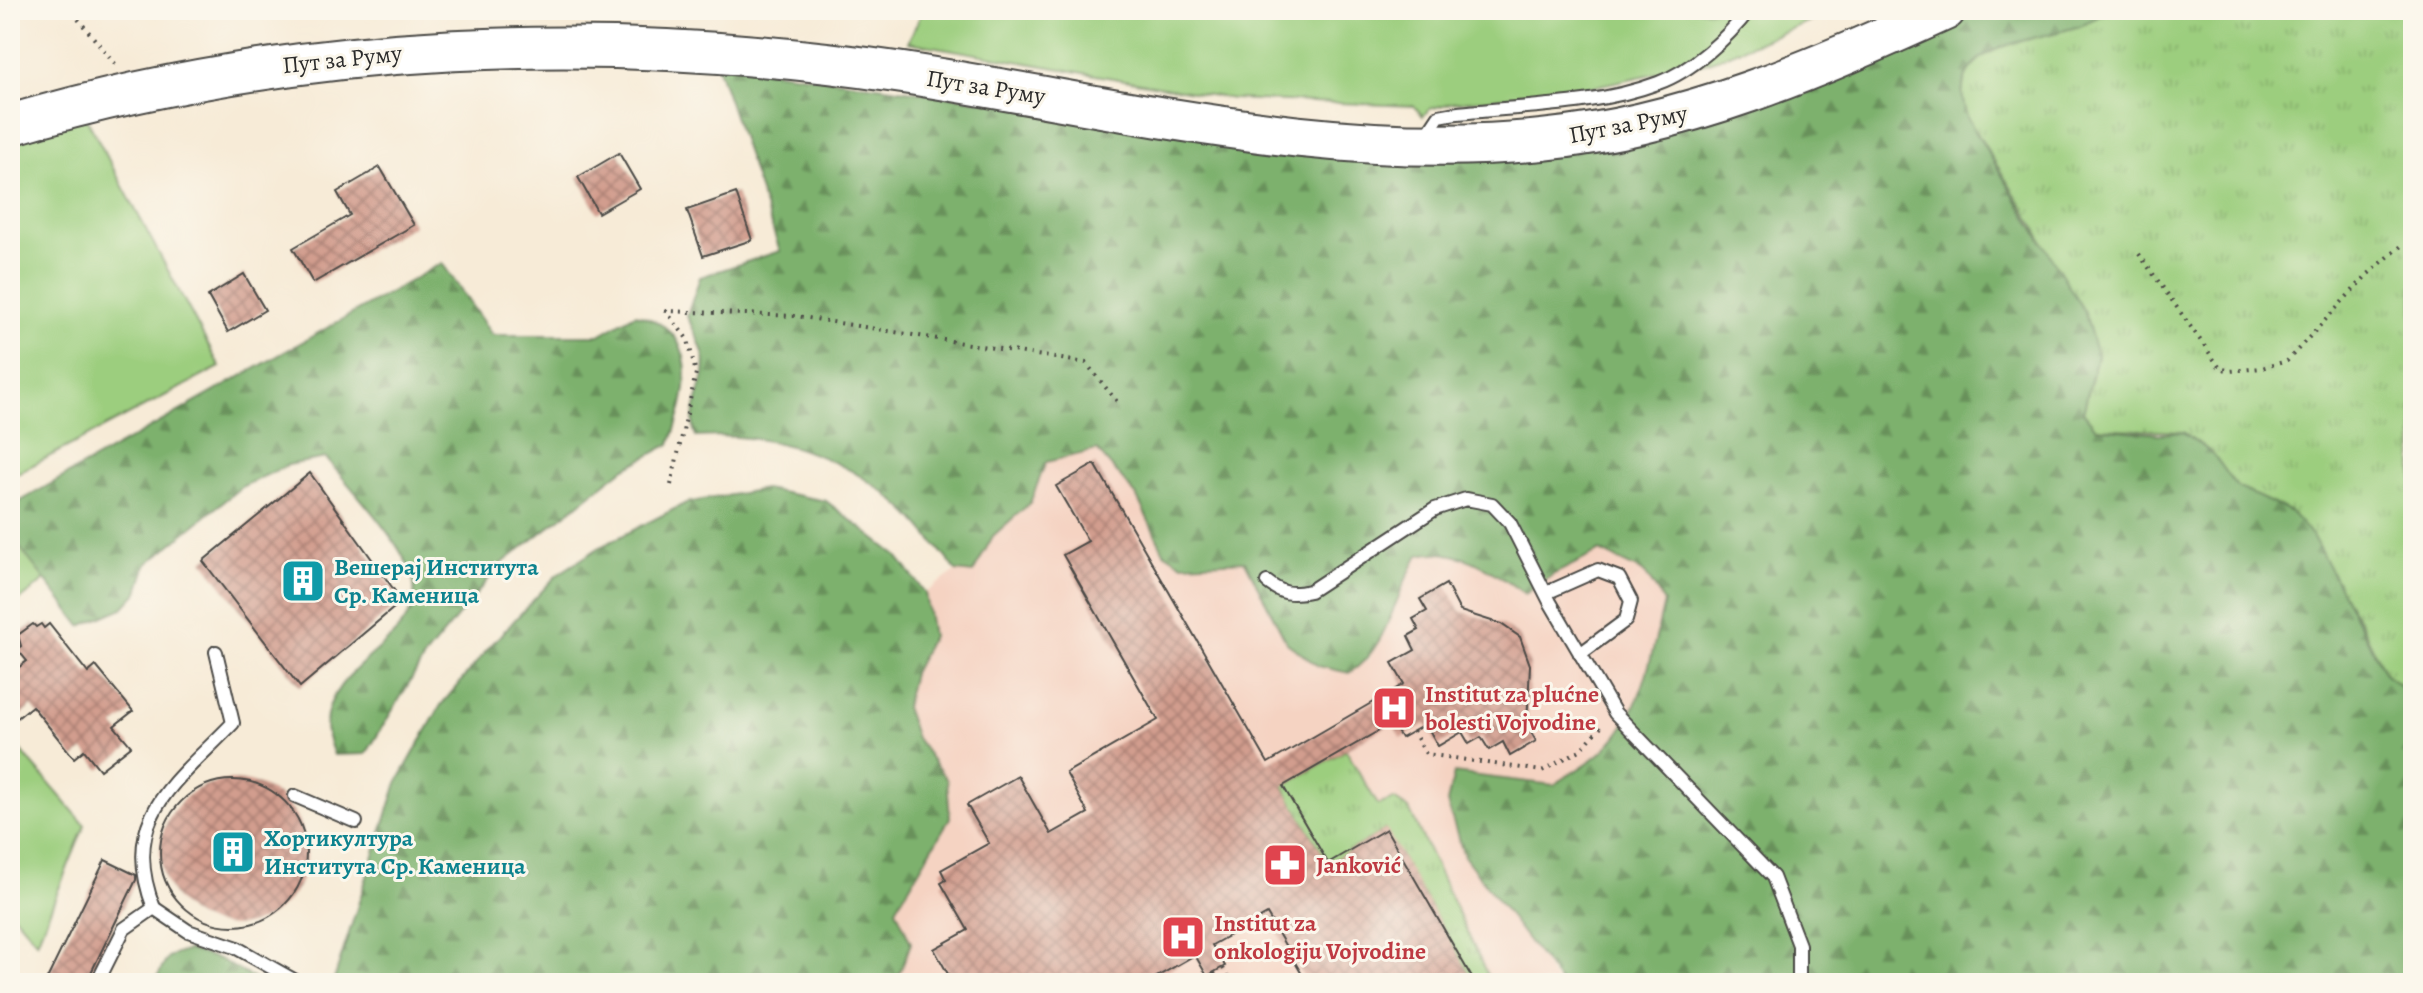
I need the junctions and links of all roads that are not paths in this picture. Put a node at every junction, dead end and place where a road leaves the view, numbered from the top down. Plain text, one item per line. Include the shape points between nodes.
1 (1749, 10) edge
2 (1945, 10) edge
3 (10, 125) edge
4 (1418, 146) junction
5 (1267, 582) dead end
6 (1546, 593) junction
7 (216, 652) dead end
8 (1580, 654) junction
9 (295, 796) dead end
10 (356, 822) dead end
11 (154, 908) junction
12 (97, 983) edge
13 (299, 983) edge
14 (1799, 983) edge

1 - 4 lane via 1701,56 1659,83 1589,99 1439,116
2 - 4 main road, Пут за Руму via 1807,72 1662,120 1545,140
3 - 4 main road, Пут за Руму via 268,66 429,51 622,46 782,57 1211,126
5 - 6 lane via 1294,595 1310,591 1435,509 1466,499 1492,504 1510,523
6 - 8 lane
6 - 8 lane via 1598,570 1619,578 1631,601 1626,620
7 - 11 lane via 233,723 160,796 145,826 144,863
8 - 14 lane via 1615,713 1773,877 1799,945
9 - 10 lane
11 - 12 lane via 124,929
11 - 13 lane via 188,931 235,947

